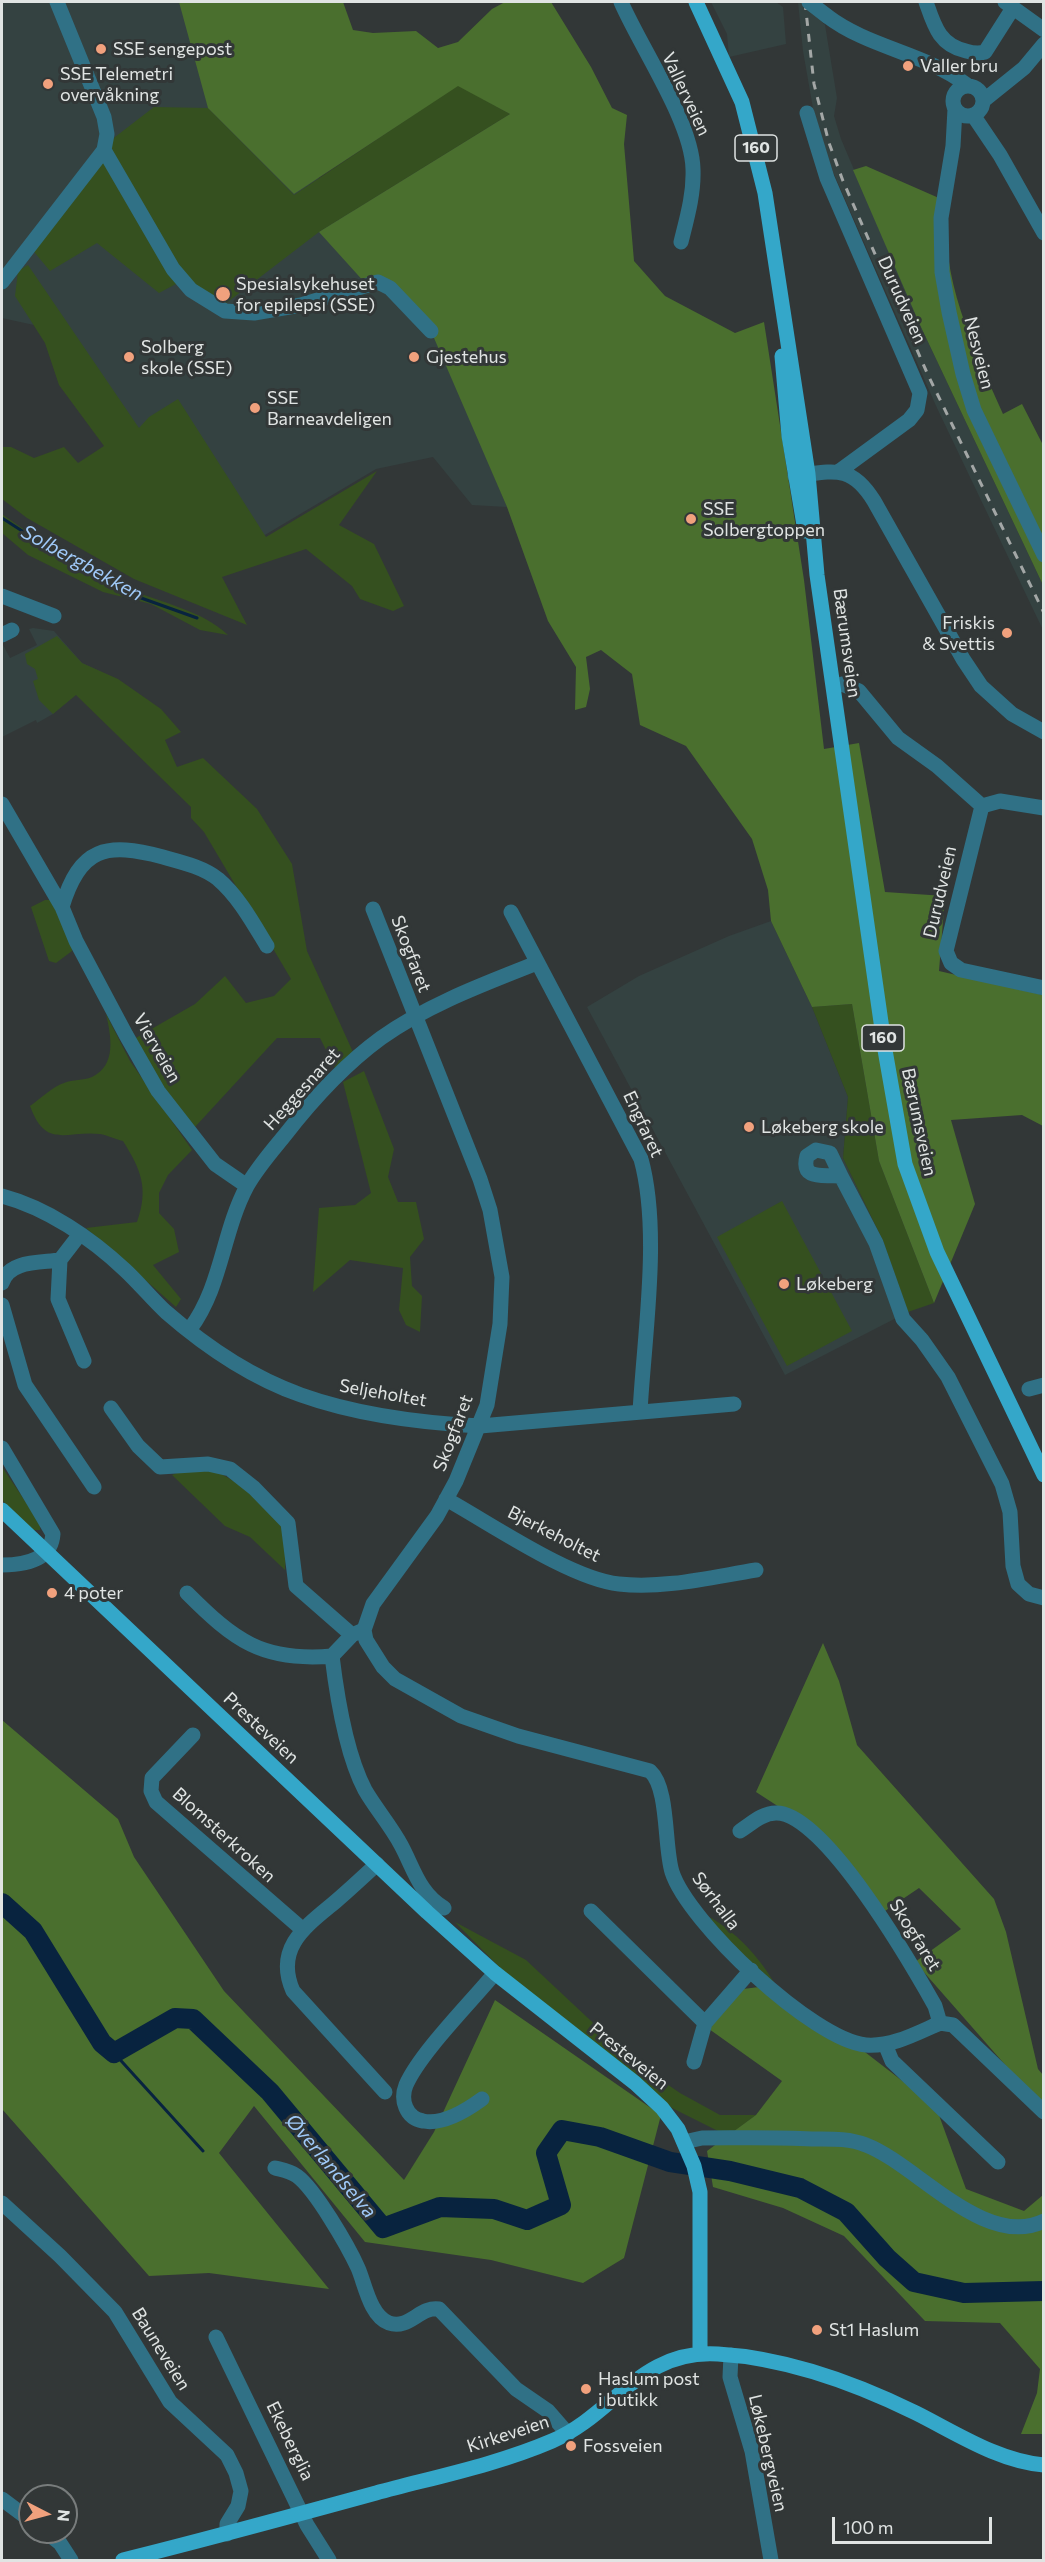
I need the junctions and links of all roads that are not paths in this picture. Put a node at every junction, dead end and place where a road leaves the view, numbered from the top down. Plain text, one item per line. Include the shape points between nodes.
1 (57, 2) edge
2 (621, 2) edge
3 (696, 2) edge
4 (809, 2) edge
5 (926, 2) edge
6 (1009, 5) edge
7 (1044, 30) edge
8 (1044, 45) edge
9 (1010, 77) junction
10 (965, 88) junction
11 (983, 102) junction
12 (955, 109) junction
13 (807, 113) dead end
14 (973, 115) junction
15 (953, 146) junction
16 (104, 150) junction
17 (1000, 155) junction
18 (1044, 233) edge
19 (681, 242) dead end
20 (2, 282) edge
21 (431, 331) dead end
22 (838, 472) junction
23 (801, 475) junction
24 (1044, 555) edge
25 (2, 596) edge
26 (54, 616) dead end
27 (842, 684) dead end
28 (1044, 732) edge
29 (2, 804) edge
30 (982, 806) junction
31 (1044, 808) edge
32 (62, 908) junction
33 (373, 909) dead end
34 (511, 912) dead end
35 (267, 946) dead end
36 (537, 963) junction
37 (1044, 988) edge
38 (414, 1017) junction
39 (841, 1176) dead end
40 (247, 1186) junction
41 (2, 1196) edge
42 (80, 1234) junction
43 (60, 1260) junction
44 (2, 1283) edge
45 (2, 1305) edge
46 (190, 1329) junction
47 (84, 1361) dead end
48 (734, 1404) dead end
49 (111, 1408) dead end
50 (640, 1412) junction
51 (480, 1426) junction
52 (2, 1448) edge
53 (1043, 1475) edge
54 (94, 1487) dead end
55 (446, 1499) junction
56 (2, 1510) edge
57 (47, 1551) junction
58 (2, 1565) edge
59 (756, 1570) dead end
60 (187, 1593) dead end
61 (1044, 1598) edge
62 (358, 1633) junction
63 (332, 1656) junction
64 (193, 1735) dead end
65 (740, 1832) dead end
66 (377, 1864) junction
67 (444, 1908) dead end
68 (591, 1911) dead end
69 (302, 1929) junction
70 (751, 1970) junction
71 (495, 1973) junction
72 (705, 2023) junction
73 (940, 2023) junction
74 (885, 2044) junction
75 (694, 2062) dead end
76 (385, 2092) dead end
77 (482, 2099) dead end
78 (1044, 2112) edge
79 (681, 2135) junction
80 (998, 2162) dead end
81 (275, 2168) dead end
82 (2, 2203) edge
83 (1044, 2221) edge
84 (216, 2337) dead end
85 (700, 2354) junction
86 (731, 2355) junction
87 (949, 2431) junction
88 (568, 2434) junction
89 (1044, 2465) edge
90 (1044, 2476) edge
91 (2, 2499) edge
92 (18, 2511) edge
93 (303, 2514) junction
94 (227, 2534) junction
95 (61, 2544) edge
96 (147, 2558) edge
97 (71, 2560) edge
98 (123, 2560) edge
99 (329, 2560) edge
100 (771, 2560) edge

1 - 16 street via 104,117
2 - 19 street, Vallerveien via 677,112 692,157 693,189
3 - 23 main road, Bærumsveien / 160 via 734,83 751,131 765,193 781,305 784,392
4 - 10 street, bridge via 862,38 940,69
5 - 6 street via 943,41 957,49 980,53 985,52
6 - 7 street
8 - 9 street via 1024,68
9 - 10 street
9 - 11 street
10 - 11 street via 978,89
10 - 12 street
11 - 14 street
11 - 17 street
12 - 14 street via 966,116
12 - 15 street, Nesveien
13 - 22 street, Durudveien via 827,178 920,393 918,406 909,420
14 - 15 street, Nesveien
14 - 17 street
15 - 24 street, Nesveien via 940,242 958,353 975,410
16 - 20 street
16 - 21 street via 173,269 207,302 225,311 254,313 378,282 390,288
17 - 18 street
22 - 23 street
22 - 28 street via 858,478 865,488 981,686 1012,714
23 - 53 main road, Bærumsveien / 160 via 806,537 817,575 905,1164 941,1262
25 - 26 street
27 - 30 street via 860,691 898,738 938,766
29 - 32 street, Vierveien
30 - 31 street via 989,802 1012,802
30 - 37 street, Durudveien via 946,951 951,963 961,970
32 - 35 street via 72,880 93,855 117,849 139,850 215,876 238,901
32 - 40 street, Vierveien via 126,1035 170,1109 215,1164
33 - 38 street, Skogfaret
34 - 36 street, Engfaret
36 - 38 street, Heggesnaret
36 - 50 street, Engfaret via 641,1159 648,1184 650,1254
38 - 40 street, Heggesnaret via 381,1038 334,1078
38 - 51 street, Skogfaret via 477,1170 494,1228 502,1276 500,1324
39 - 61 street via 876,1243 903,1319 948,1377 1002,1484 1010,1512 1018,1584 1029,1594
40 - 46 street, Heggesnaret via 211,1296
41 - 42 street, Seljeholtet via 42,1212
42 - 43 street
42 - 46 street, Seljeholtet
43 - 44 street via 21,1265 11,1269
43 - 47 street via 58,1299
45 - 54 street via 25,1385
46 - 51 street, Seljeholtet via 240,1364 301,1395 387,1415
48 - 50 street, Seljeholtet
49 - 62 street via 138,1446 160,1467 208,1464 230,1469 254,1488 288,1523 296,1586
50 - 51 street, Seljeholtet
51 - 55 street, Skogfaret
52 - 57 street via 51,1528 53,1540
55 - 59 street, Bjerkeholtet via 562,1564 619,1584 685,1581
55 - 62 street, Skogfaret via 419,1544 372,1604
56 - 57 main road, Presteveien
57 - 58 street via 39,1559
57 - 66 main road, Presteveien
60 - 63 street via 220,1626 254,1648 292,1656
62 - 63 street
62 - 70 street, Sørhalla via 395,1679 461,1716 540,1743 640,1767 656,1776 672,1873 697,1913
63 - 67 street via 343,1719 365,1790 400,1842 422,1889
64 - 69 street, Blomsterkroken via 152,1778 151,1791 156,1802
65 - 73 street, Skogfaret via 764,1815 777,1813 793,1816 809,1828 878,1911 935,2006
66 - 69 street
66 - 71 main road, Presteveien
68 - 72 street
69 - 76 street via 290,1953 289,1981 293,1991
70 - 72 street
70 - 74 street, Sørhalla via 832,2032 864,2045
71 - 77 street via 429,2052 402,2097 413,2117 429,2121 468,2109
71 - 79 main road, Presteveien via 634,2083 662,2108
72 - 75 street
73 - 74 street, Sørhalla
73 - 78 street via 953,2025
74 - 80 street via 892,2061
79 - 83 street via 849,2140 880,2152 959,2205 997,2224 1031,2226
79 - 85 main road, Presteveien via 694,2166 701,2208
81 - 88 street via 290,2172 307,2187 348,2249 371,2302 384,2321 403,2324 424,2311 440,2309 516,2389 549,2411
82 - 94 street, Bauneveien via 115,2312 170,2402 227,2456 241,2491 238,2506 227,2524
84 - 93 street, Ekeberglia
85 - 86 main road, Kirkeveien
85 - 88 main road, Kirkeveien via 677,2357 654,2367
86 - 87 main road, Kirkeveien via 788,2366 856,2387
86 - 100 street, Løkebergveien via 730,2377 752,2451
87 - 89 main road, Kirkeveien via 1010,2458
87 - 90 main road, Kirkeveien via 957,2441 997,2464
88 - 93 main road, Kirkeveien via 508,2457
91 - 92 street
93 - 94 main road, Kirkeveien
93 - 99 street, Ekeberglia
94 - 96 main road, Kirkeveien
95 - 97 street
96 - 98 main road, Kirkeveien

